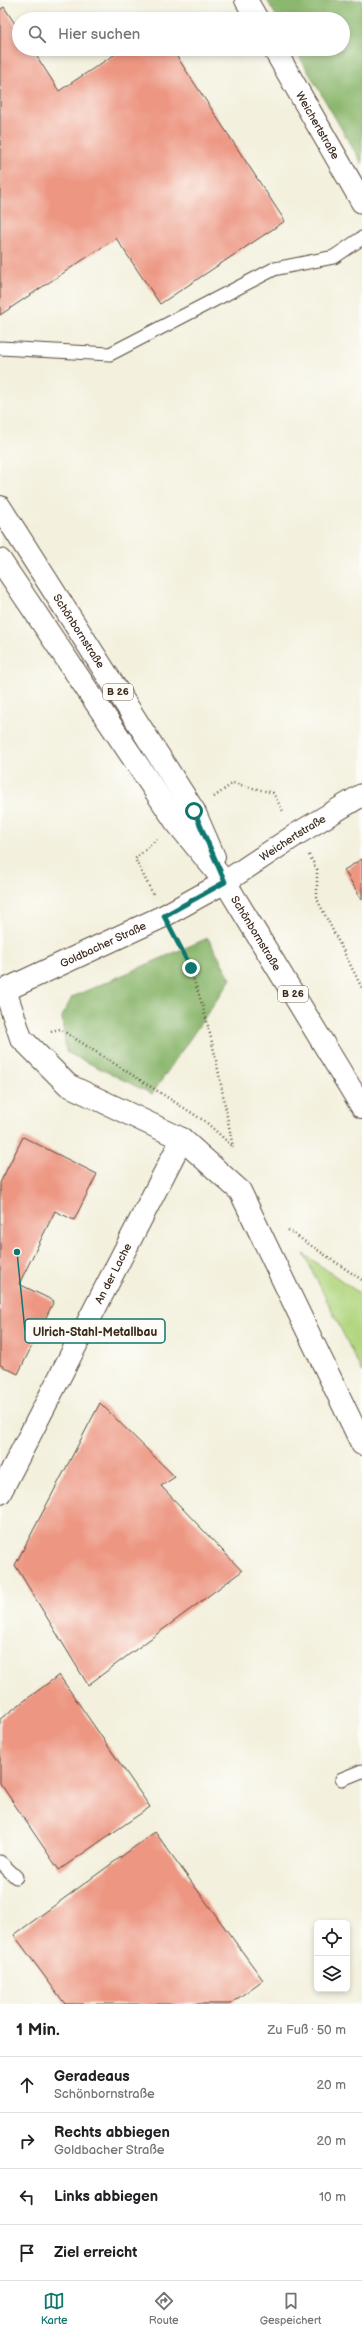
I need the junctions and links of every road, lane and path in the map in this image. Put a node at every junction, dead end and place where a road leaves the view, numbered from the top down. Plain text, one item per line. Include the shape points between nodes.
1 (246, 0) edge
2 (253, 12) edge
3 (278, 56) edge
4 (362, 202) edge
5 (362, 238) edge
6 (0, 348) edge
7 (0, 507) edge
8 (0, 560) edge
9 (362, 795) edge
10 (225, 882) junction
11 (164, 916) junction
12 (2, 990) edge
13 (362, 1107) edge
14 (182, 1139) junction
15 (233, 1147) dead end
16 (286, 1229) dead end
17 (362, 1280) edge
18 (362, 1444) edge
19 (0, 1493) edge
20 (362, 1771) edge
21 (342, 1779) dead end
22 (0, 1862) edge
23 (16, 1877) dead end

1 - 2 street
3 - 4 street, Weichertstraße
5 - 6 lane via 334,257 274,269 110,354
7 - 10 street, Schönbornstraße / B 26 via 194,811
8 - 10 street, Schönbornstraße / B 26 via 176,822
9 - 10 street, Weichertstraße
10 - 11 street, Goldbacher Straße
10 - 13 street, Schönbornstraße / B 26
11 - 12 street, Goldbacher Straße
11 - 15 path via 191,968 214,1048
12 - 14 street via 21,1038 68,1085
14 - 18 street via 240,1191
14 - 19 street, An der Lache
16 - 17 path
20 - 21 lane
22 - 23 lane

